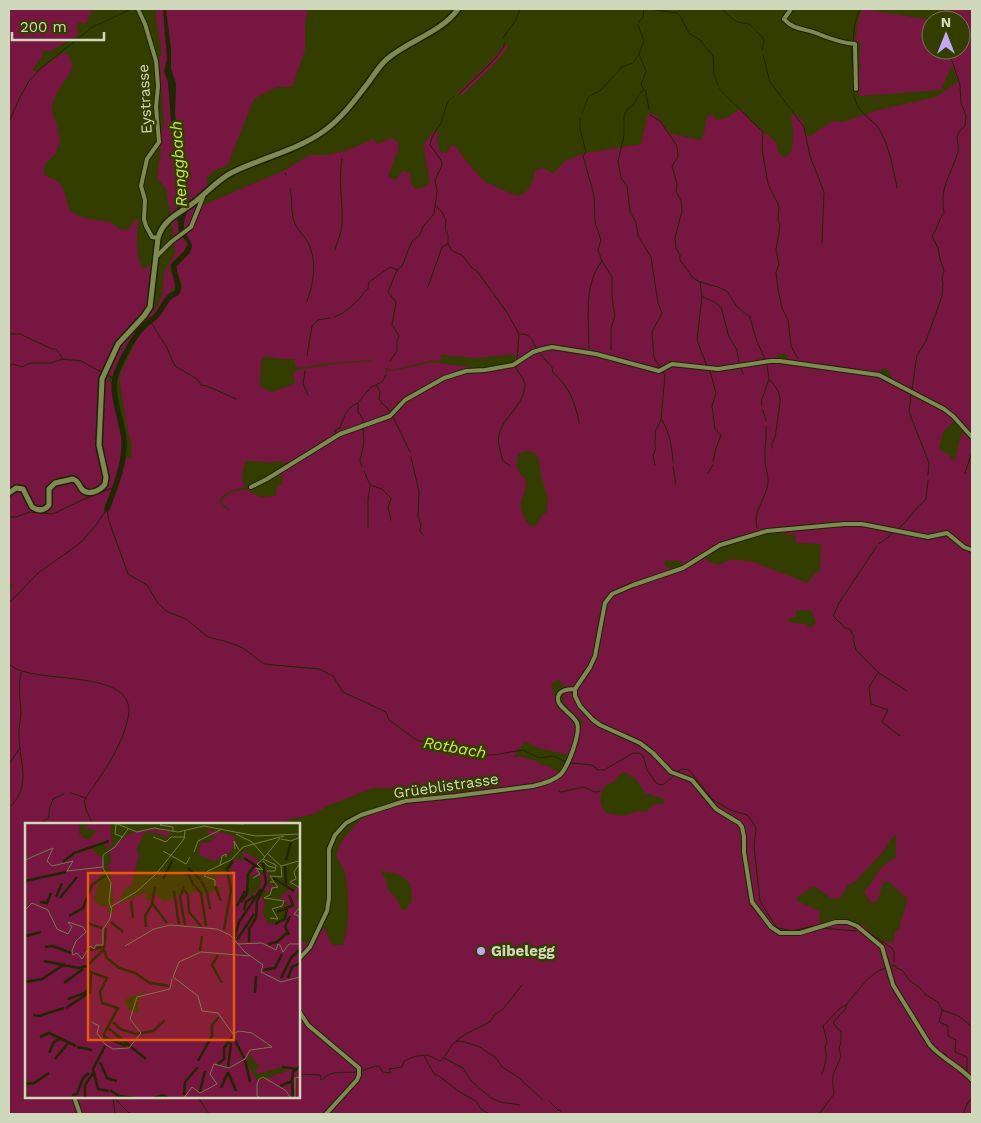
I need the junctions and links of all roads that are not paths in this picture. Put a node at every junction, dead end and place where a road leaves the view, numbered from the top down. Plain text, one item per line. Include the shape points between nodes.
1 (138, 9) edge
2 (458, 9) edge
3 (790, 9) edge
4 (856, 90) dead end
5 (202, 197) junction
6 (158, 238) junction
7 (156, 257) junction
8 (972, 437) edge
9 (251, 487) dead end
10 (9, 493) edge
11 (972, 550) edge
12 (575, 689) junction
13 (300, 958) edge
14 (300, 1012) edge
15 (972, 1080) edge
16 (74, 1098) edge
17 (80, 1114) edge
18 (326, 1114) edge

1 - 6 street, Eystrasse via 157,65 159,136 157,146 146,161 141,186 146,226 152,237
2 - 5 street via 438,28 386,60 344,113 325,130 291,149 230,174
3 - 4 street via 784,18 791,26 855,44
5 - 6 street via 165,223
5 - 7 street via 191,227
6 - 7 street
7 - 10 street via 150,307 118,344 104,373 100,393 99,444 106,477 104,487 89,493 73,479 55,483 49,490 48,505 40,510 30,504 23,489 16,488
8 - 9 street via 944,409 879,375 780,361 718,368 672,364 659,370 552,347 533,352 513,365 466,371 444,378 405,400 390,416 340,434
11 - 12 street via 948,533 928,537 853,523 767,531 720,545 683,568 612,594 605,603 595,656
12 - 13 street, Grüeblistrasse via 565,689 557,699 574,717 578,728 573,749 557,777 543,784 405,800 346,823 328,849 327,911 310,947
12 - 15 street via 574,696 580,706 600,725 640,743 671,772 692,780 716,809 742,827 752,902 771,927 785,934 836,922 852,924 882,947 894,985 930,1045
14 - 18 street via 308,1024 359,1071 357,1080
16 - 17 street

